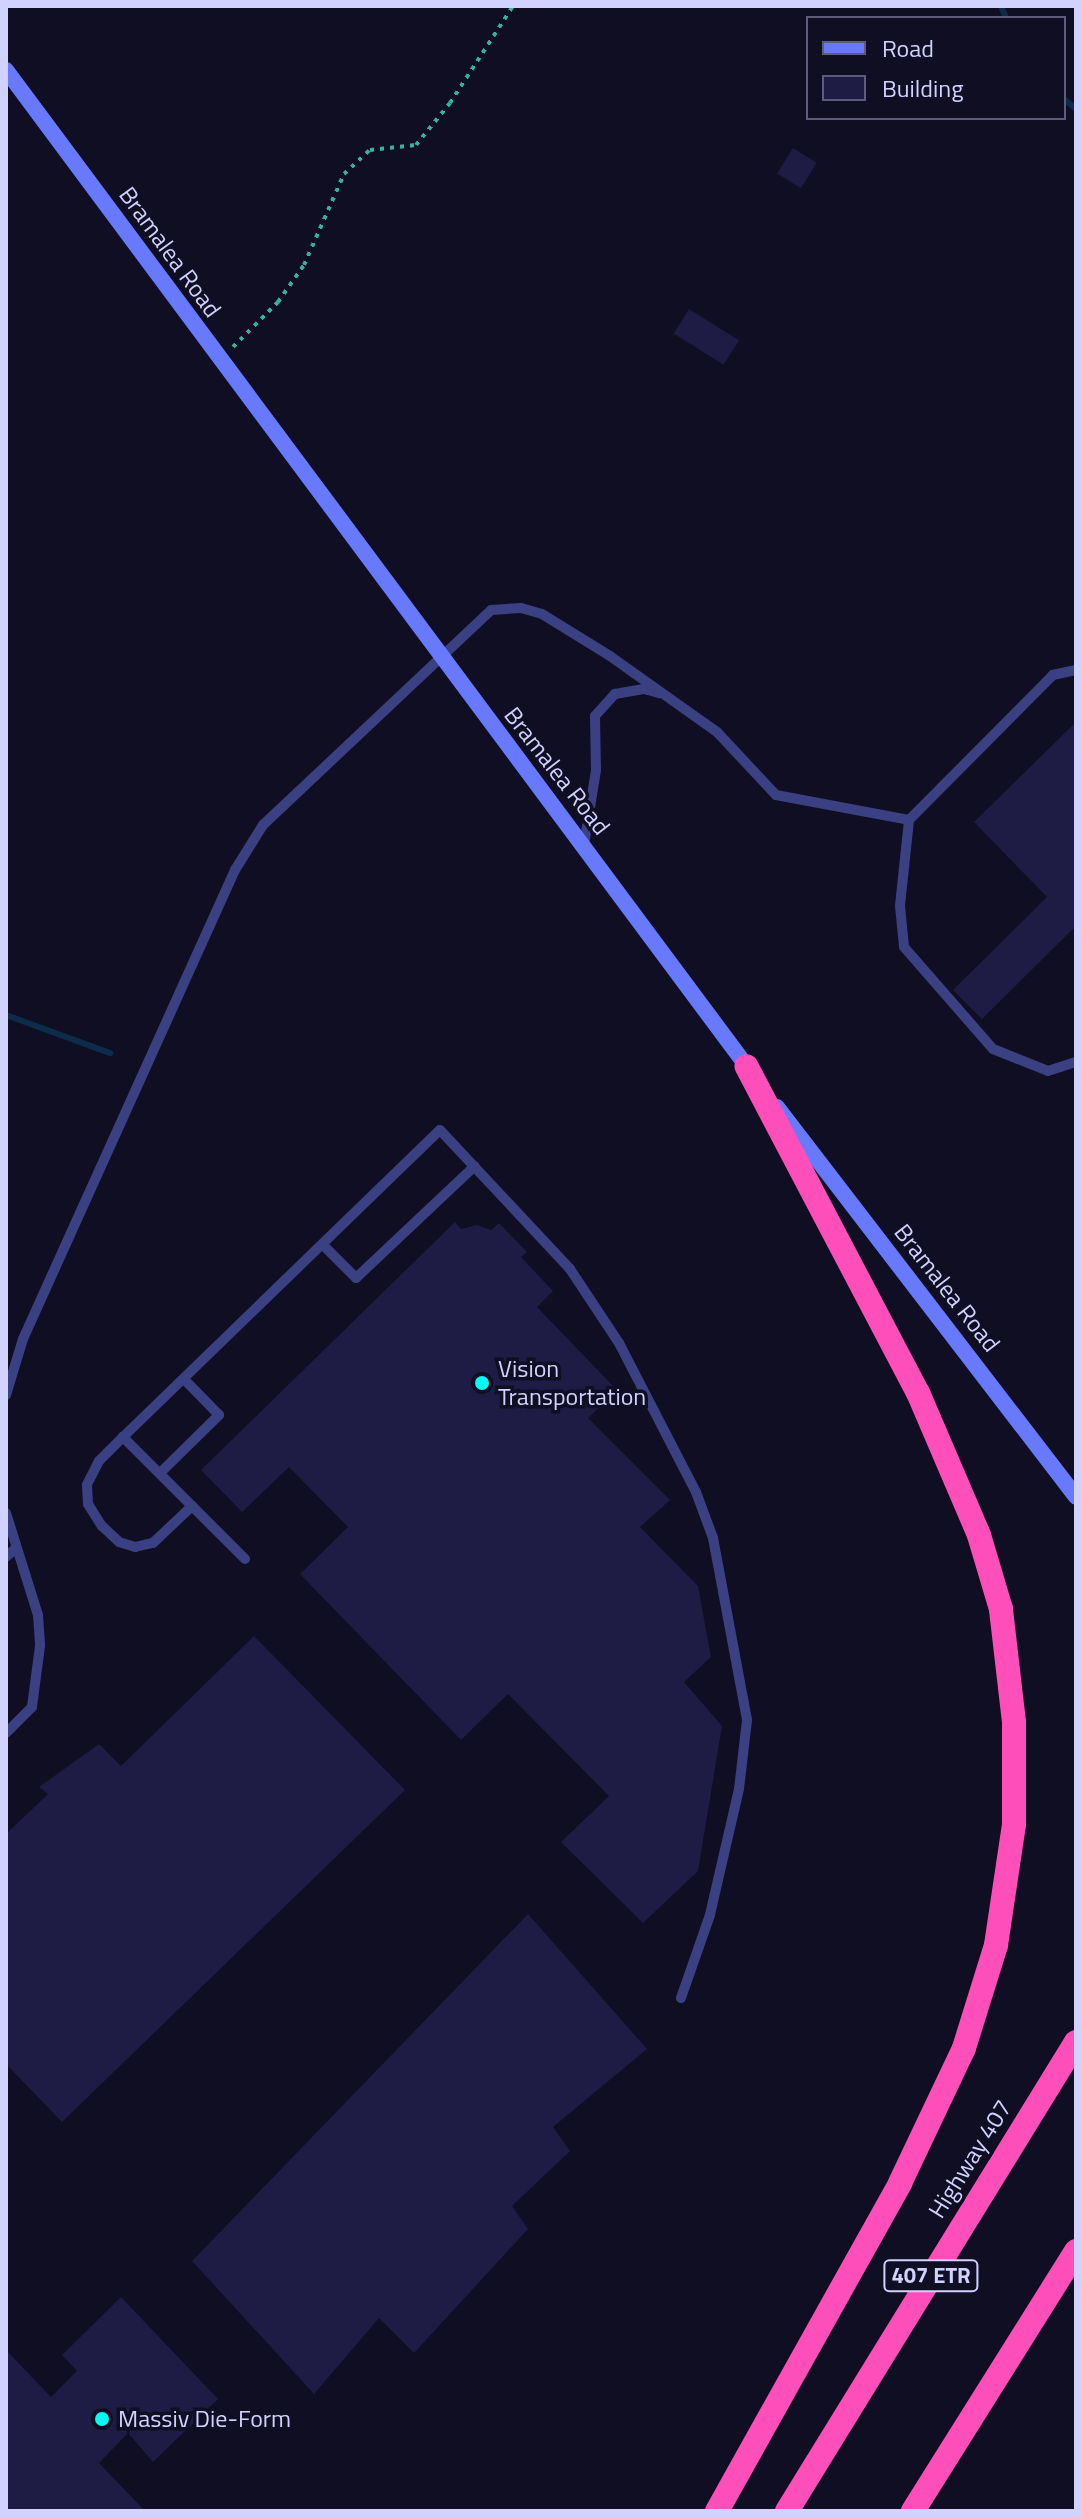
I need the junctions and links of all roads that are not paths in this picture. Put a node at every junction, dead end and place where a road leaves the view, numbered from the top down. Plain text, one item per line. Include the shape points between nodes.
1 (6, 70) edge
2 (441, 660) junction
3 (1076, 670) edge
4 (672, 699) junction
5 (909, 820) junction
6 (584, 845) junction
7 (1076, 1062) edge
8 (746, 1066) junction
9 (475, 1166) junction
10 (324, 1246) junction
11 (184, 1379) junction
12 (6, 1395) edge
13 (123, 1437) junction
14 (160, 1473) junction
15 (1076, 1496) edge
16 (192, 1506) junction
17 (6, 1513) edge
18 (16, 1548) junction
19 (6, 1557) edge
20 (245, 1559) dead end
21 (6, 1733) edge
22 (681, 1998) dead end
23 (1076, 2042) edge
24 (1076, 2251) edge
25 (717, 2511) edge
26 (787, 2511) edge
27 (913, 2511) edge

1 - 2 main road, Bramalea Road
2 - 4 lane via 466,628 491,610 521,608 542,614
2 - 6 main road, Bramalea Road
2 - 12 lane via 263,825 235,870 23,1339
3 - 5 lane via 1053,675
4 - 5 lane via 717,732 776,795
4 - 6 lane via 629,689 604,703 595,716 596,770
5 - 7 lane via 900,906 904,947 993,1049 1048,1071
6 - 8 main road, Bramalea Road
8 - 15 main road, Bramalea Road
8 - 25 highway via 918,1393 979,1535 1004,1637 1014,1722 1014,1824 996,1945 964,2048 900,2183
9 - 10 lane via 356,1278
9 - 10 lane via 440,1130
9 - 22 lane via 570,1269 619,1343 696,1492 713,1538 747,1720 739,1789 710,1915
10 - 11 lane
11 - 13 lane
11 - 14 lane via 219,1415
13 - 14 lane
13 - 16 lane via 99,1461 87,1485 88,1504 102,1526 119,1542 135,1547 153,1543
14 - 16 lane
16 - 20 lane
17 - 18 lane
18 - 19 lane
18 - 21 lane via 38,1615 39,1672 32,1707
23 - 26 highway, Highway 407 / 407 ETR
24 - 27 highway

